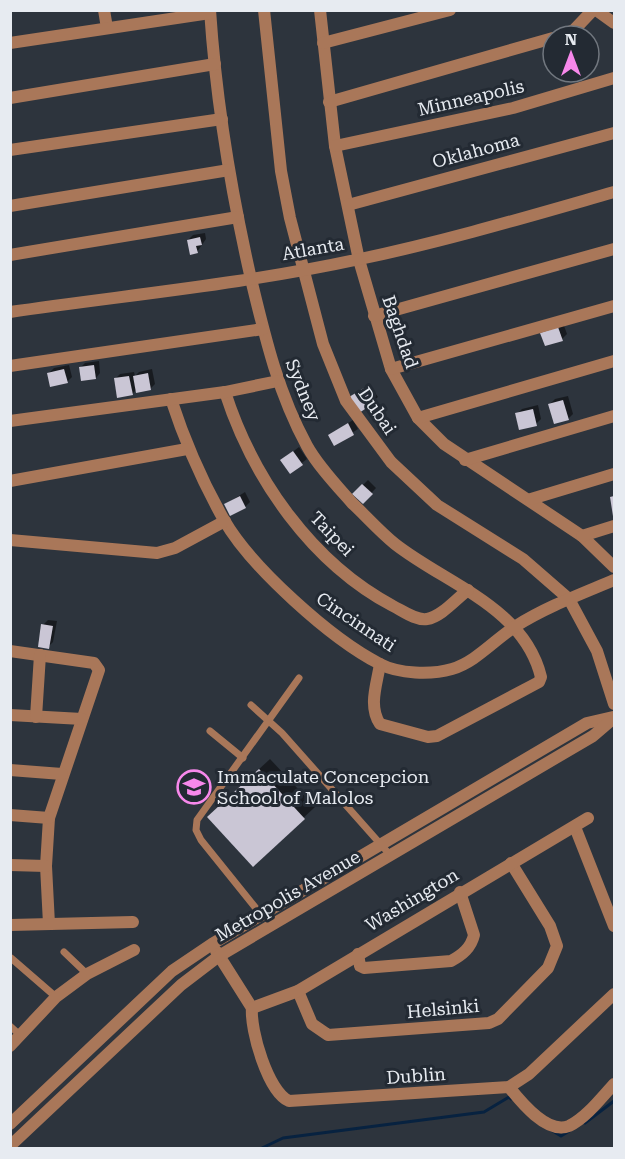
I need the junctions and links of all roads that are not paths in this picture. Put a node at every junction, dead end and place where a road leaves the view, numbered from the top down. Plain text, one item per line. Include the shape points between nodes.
1 (104, 10) edge
2 (264, 10) edge
3 (320, 10) edge
4 (450, 10) edge
5 (594, 10) edge
6 (210, 12) edge
7 (160, 14) edge
8 (615, 23) edge
9 (580, 24) edge
10 (107, 28) junction
11 (541, 41) edge
12 (10, 43) edge
13 (323, 43) junction
14 (215, 64) junction
15 (615, 78) edge
16 (10, 98) edge
17 (329, 102) junction
18 (222, 119) junction
19 (615, 133) edge
20 (335, 146) junction
21 (10, 150) edge
22 (229, 170) junction
23 (615, 192) edge
24 (348, 205) junction
25 (10, 206) edge
26 (238, 217) junction
27 (615, 249) edge
28 (10, 255) edge
29 (359, 260) junction
30 (303, 269) junction
31 (251, 278) junction
32 (615, 306) edge
33 (10, 312) edge
34 (374, 316) junction
35 (263, 328) junction
36 (615, 362) edge
37 (10, 366) edge
38 (391, 369) junction
39 (278, 381) junction
40 (225, 392) junction
41 (171, 399) junction
42 (615, 416) edge
43 (418, 418) junction
44 (10, 421) edge
45 (188, 449) junction
46 (465, 460) junction
47 (615, 474) edge
48 (10, 480) edge
49 (531, 499) junction
50 (225, 521) junction
51 (615, 525) edge
52 (582, 536) junction
53 (10, 540) edge
54 (615, 567) edge
55 (615, 580) edge
56 (468, 590) junction
57 (569, 599) junction
58 (516, 626) junction
59 (10, 651) edge
60 (40, 655) junction
61 (380, 664) junction
62 (299, 678) dead end
63 (615, 704) edge
64 (251, 705) dead end
65 (10, 716) edge
66 (36, 717) junction
67 (615, 717) edge
68 (82, 719) junction
69 (269, 721) junction
70 (210, 730) dead end
71 (243, 758) junction
72 (10, 770) edge
73 (62, 774) junction
74 (10, 815) edge
75 (49, 818) junction
76 (588, 818) dead end
77 (575, 827) junction
78 (380, 844) junction
79 (391, 856) junction
80 (511, 863) junction
81 (10, 865) edge
82 (46, 866) junction
83 (460, 892) junction
84 (260, 914) junction
85 (133, 922) dead end
86 (49, 924) junction
87 (10, 925) edge
88 (615, 926) edge
89 (270, 927) junction
90 (212, 944) junction
91 (134, 950) dead end
92 (64, 952) dead end
93 (357, 954) junction
94 (219, 956) junction
95 (11, 958) edge
96 (87, 974) junction
97 (298, 991) junction
98 (615, 994) edge
99 (56, 997) junction
100 (252, 1008) junction
101 (10, 1026) edge
102 (20, 1035) junction
103 (10, 1046) edge
104 (615, 1084) edge
105 (509, 1087) junction
106 (10, 1124) edge
107 (10, 1146) edge

1 - 10 street
2 - 30 street, Dubai via 281,171
3 - 13 street, Baghdad
4 - 13 street
5 - 8 street
5 - 9 street
6 - 7 street
6 - 14 street, Sydney
7 - 10 street
10 - 12 street
11 - 17 street
13 - 17 street, Baghdad
14 - 16 street
14 - 18 street, Sydney
15 - 20 street, Minneapolis via 513,108
17 - 20 street, Baghdad
18 - 21 street
18 - 22 street, Sydney
19 - 24 street, Oklahoma
20 - 24 street, Baghdad
22 - 25 street
22 - 26 street, Sydney
23 - 29 street, Atlanta
24 - 29 street, Baghdad
26 - 28 street
26 - 31 street, Sydney
27 - 34 street
29 - 30 street, Atlanta
29 - 34 street, Baghdad
30 - 31 street, Atlanta
30 - 57 street, Dubai via 323,344 346,401 390,462 437,504 523,559
31 - 33 street, Atlanta
31 - 35 street, Sydney
32 - 38 street
34 - 38 street, Baghdad
35 - 37 street
35 - 39 street, Sydney
36 - 43 street
38 - 43 street, Baghdad
39 - 40 street
39 - 56 street, Sydney via 308,448 352,502 394,543
40 - 41 street
40 - 56 street, Taipei via 246,444 275,492 300,531 336,567 418,619 434,616
41 - 44 street
41 - 45 street, Cincinnati
42 - 46 street
43 - 46 street, Baghdad
45 - 48 street
45 - 50 street, Cincinnati
46 - 49 street, Baghdad
47 - 49 street
49 - 52 street, Baghdad
50 - 53 street via 175,548 157,553
50 - 61 street, Cincinnati via 246,551 304,609
51 - 52 street
52 - 54 street, Baghdad
55 - 57 street, Cincinnati
56 - 58 street, Sydney
57 - 58 street, Cincinnati
57 - 63 street, Dubai via 597,651
58 - 61 street, Cincinnati via 453,669 434,673
58 - 61 street, Sydney via 540,672 539,682 447,732 428,737 380,724 373,707
59 - 60 street
60 - 66 street
60 - 68 street via 97,666 99,670
62 - 69 lane
64 - 69 lane
65 - 66 street
66 - 68 street
67 - 78 street, Metropolis Avenue via 587,723
67 - 79 street, Metropolis Avenue via 593,736
68 - 73 street
69 - 71 lane
69 - 78 lane
70 - 71 lane
71 - 84 lane via 197,820 196,830
72 - 73 street
73 - 75 street
74 - 75 street
75 - 82 street
76 - 77 street, Washington
77 - 80 street, Washington
77 - 88 street
78 - 79 lane
78 - 84 street, Metropolis Avenue
79 - 89 street, Metropolis Avenue
80 - 83 street, Washington
80 - 97 street, Helsinki via 550,926 557,946 548,968 498,1019 489,1023 328,1035 312,1024
81 - 82 street
82 - 86 street
83 - 93 street, Washington
83 - 93 street via 474,935 467,950 452,962 364,968
84 - 89 lane
84 - 90 street, Metropolis Avenue
85 - 86 street
86 - 87 street
89 - 94 street, Metropolis Avenue
90 - 94 street
90 - 106 street, Metropolis Avenue via 172,971
91 - 96 street
92 - 96 lane
93 - 97 street, Washington
94 - 100 street
94 - 107 street, Metropolis Avenue via 173,992
95 - 99 lane
96 - 99 street
97 - 100 street, Washington
98 - 105 street via 529,1074
99 - 102 street
100 - 105 street, Dublin via 254,1036 277,1092 289,1101
101 - 102 lane
102 - 103 street
104 - 105 street via 570,1126 561,1127 526,1108

